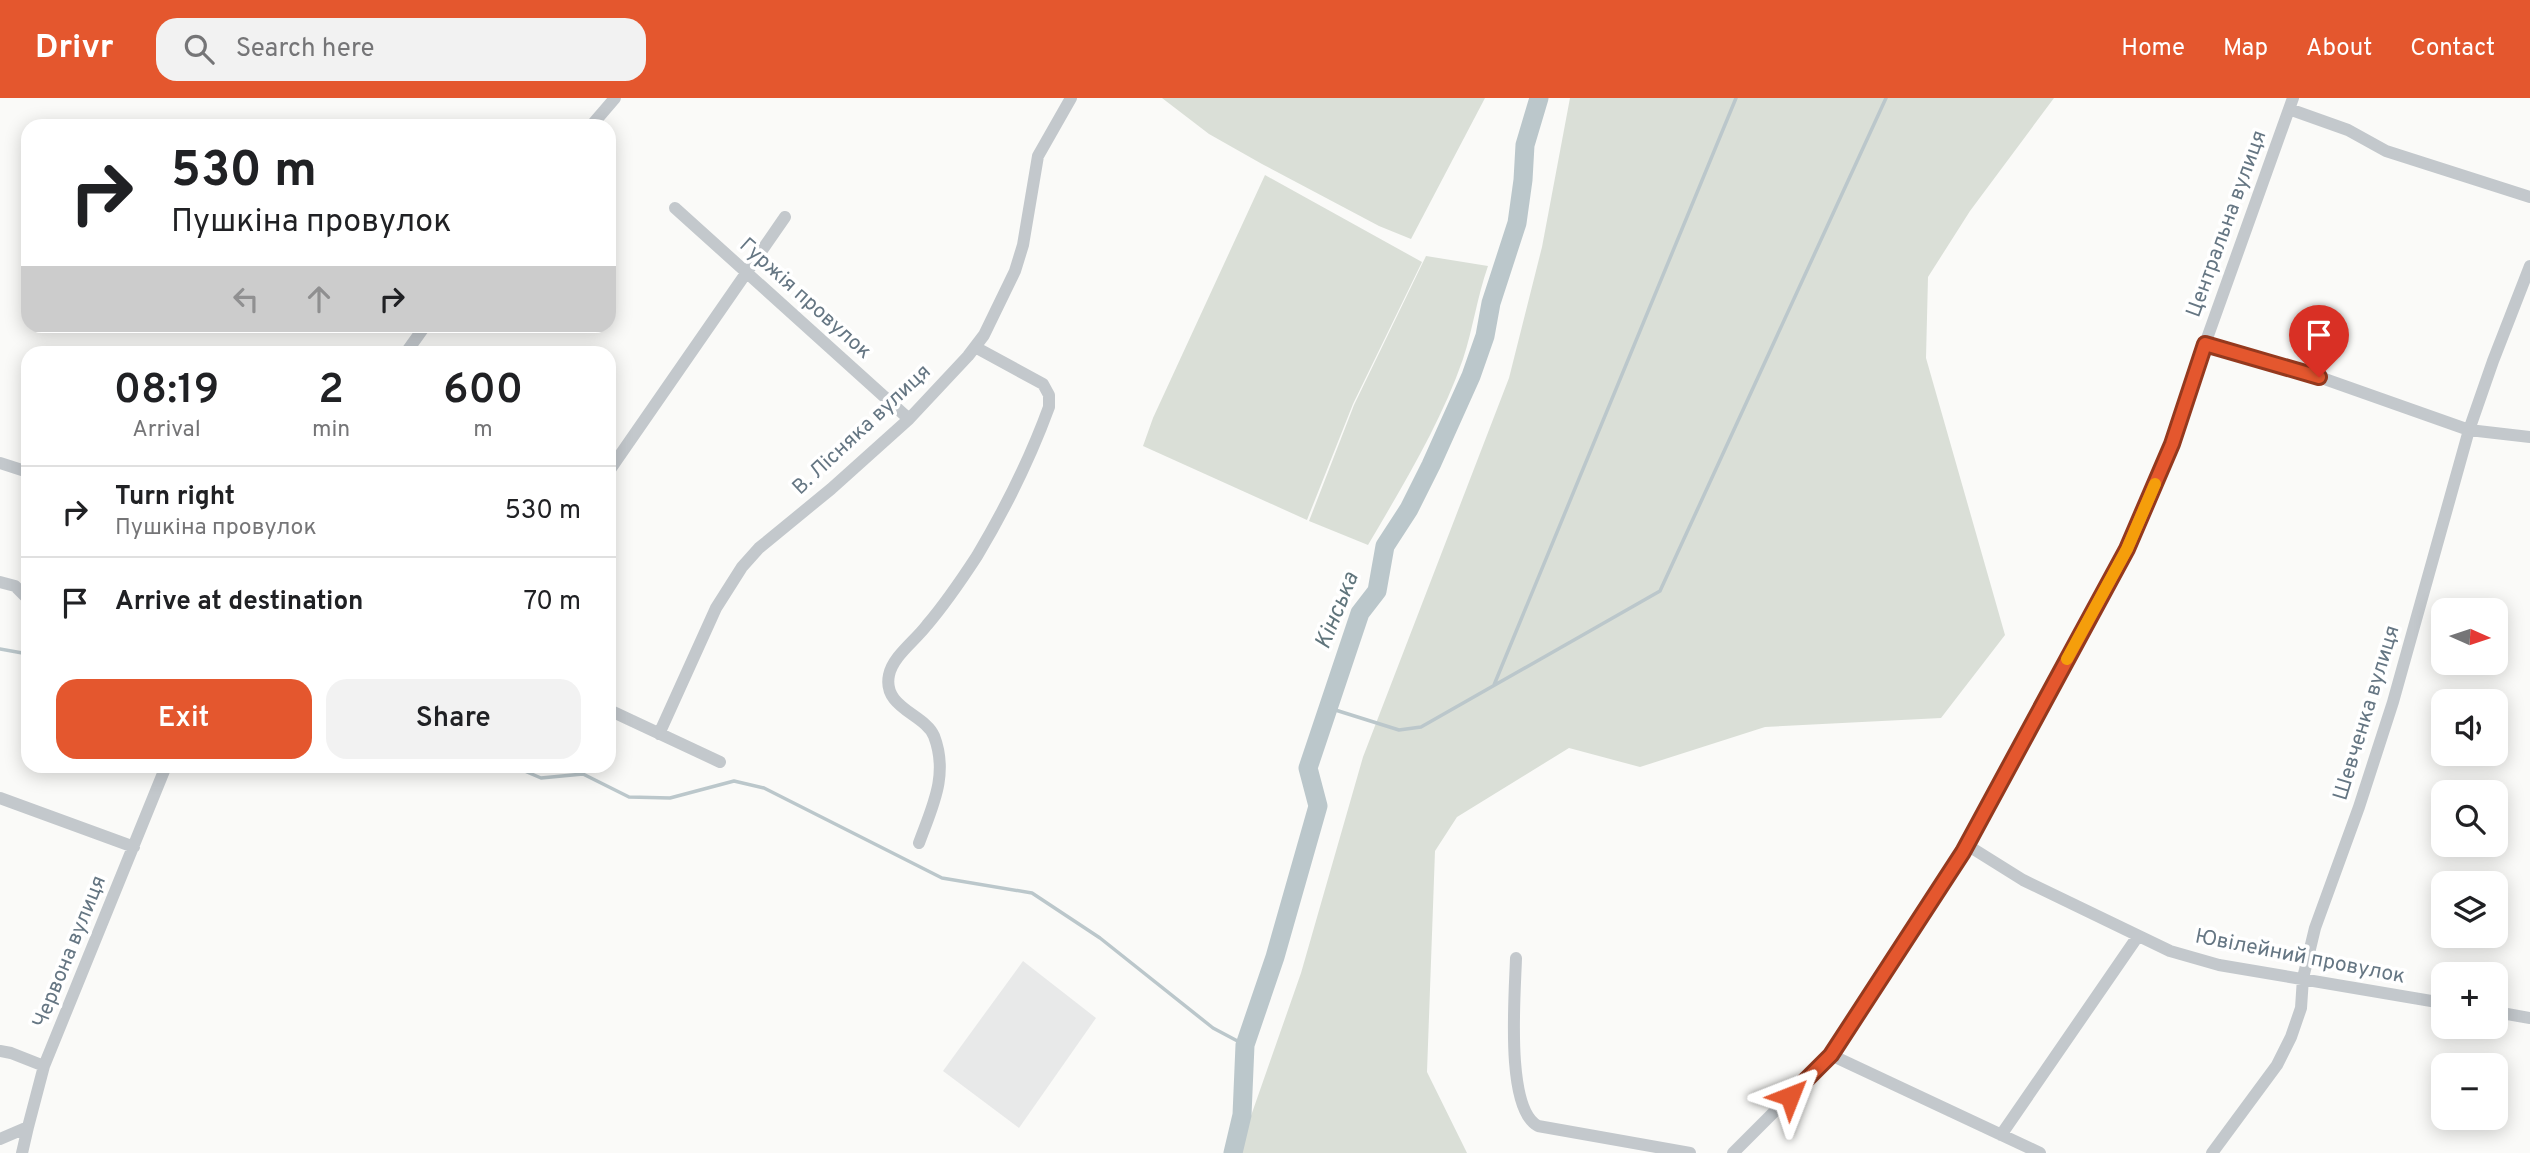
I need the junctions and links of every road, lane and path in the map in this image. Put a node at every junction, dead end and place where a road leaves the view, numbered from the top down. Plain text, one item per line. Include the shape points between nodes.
1 (615, 98) edge
2 (1071, 98) edge
3 (2291, 104) edge
4 (597, 119) edge
5 (2530, 197) edge
6 (675, 208) dead end
7 (785, 217) dead end
8 (2530, 266) edge
9 (747, 273) junction
10 (2205, 344) junction
11 (975, 346) junction
12 (909, 419) junction
13 (2469, 430) junction
14 (2530, 437) edge
15 (616, 461) edge
16 (0, 463) edge
17 (21, 470) edge
18 (0, 582) edge
19 (21, 592) edge
20 (616, 713) edge
21 (659, 734) junction
22 (720, 762) dead end
23 (163, 773) edge
24 (0, 798) edge
25 (919, 843) dead end
26 (1966, 845) junction
27 (134, 847) junction
28 (2138, 936) junction
29 (1516, 958) dead end
30 (2303, 978) junction
31 (2431, 1001) edge
32 (2508, 1014) edge
33 (2530, 1018) edge
34 (0, 1051) edge
35 (1831, 1055) junction
36 (44, 1066) junction
37 (28, 1127) junction
38 (2001, 1135) junction
39 (0, 1139) edge
40 (22, 1153) edge
41 (1690, 1153) edge
42 (1733, 1153) edge
43 (2040, 1153) edge
44 (2212, 1153) edge

1 - 4 street
2 - 11 street, В. Лісняка вулиця via 1038,156 1015,271
3 - 5 street via 2386,151
3 - 10 street, Центральна вулиця
6 - 9 street, Гуржія провулок
7 - 9 street
8 - 13 street, Шевченка вулиця
9 - 12 street, Гуржія провулок
9 - 15 street
10 - 13 street via 2319,377
10 - 26 street, Центральна вулиця via 2172,444 2127,549
11 - 12 street, В. Лісняка вулиця
11 - 25 street via 1043,384 1049,407 1018,482 976,556 928,625 891,667 889,692 933,733 939,757 940,788
12 - 21 street, В. Лісняка вулиця via 742,567 716,608
13 - 14 street
13 - 30 street, Шевченка вулиця via 2393,702 2315,928
16 - 17 street
18 - 19 street
20 - 21 street
21 - 22 street
23 - 27 street, Червона вулиця
24 - 27 street
26 - 28 street, Ювілейний провулок via 2023,880
26 - 35 street, Центральна вулиця
27 - 36 street, Червона вулиця
28 - 30 street, Ювілейний провулок via 2219,965
28 - 38 street
29 - 41 street via 1517,1087 1530,1122
30 - 31 street, Ювілейний провулок
30 - 44 street, Шевченка вулиця via 2301,1008 2277,1065
32 - 33 street
34 - 36 street
35 - 38 street
35 - 42 street, Центральна вулиця
36 - 37 street, Червона вулиця
37 - 39 street
37 - 40 street, Червона вулиця
38 - 43 street

